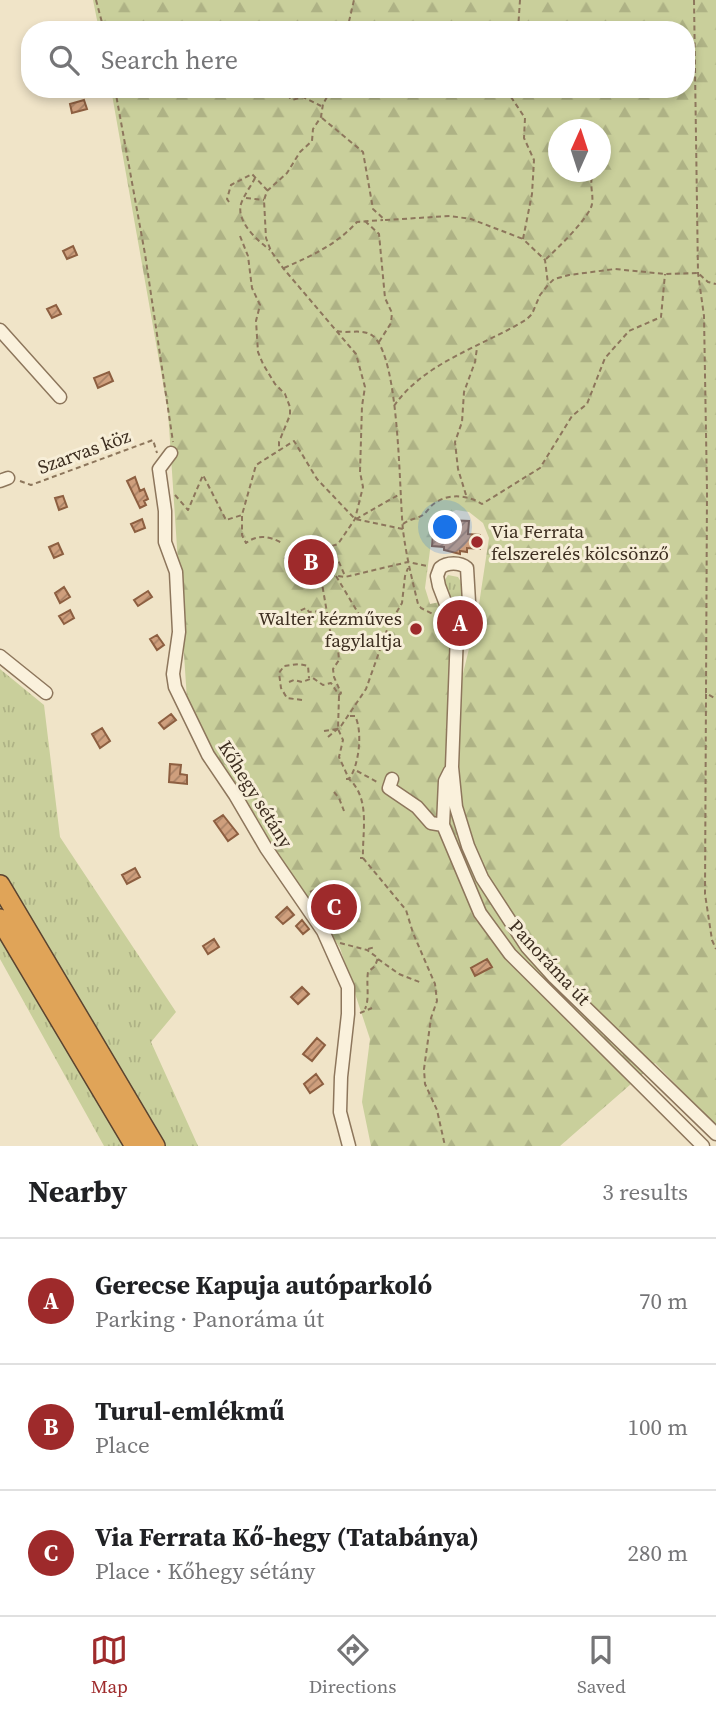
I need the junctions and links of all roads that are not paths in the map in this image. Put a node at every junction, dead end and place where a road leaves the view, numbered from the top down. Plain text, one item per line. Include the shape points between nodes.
1 (0, 330) edge
2 (60, 397) dead end
3 (171, 453) road end
4 (457, 633) junction
5 (0, 656) edge
6 (46, 693) dead end
7 (452, 768) junction
8 (391, 784) road end
9 (443, 825) junction
10 (0, 885) edge
11 (0, 919) edge
12 (716, 1133) edge
13 (135, 1146) edge
14 (155, 1146) edge
15 (349, 1146) edge
16 (703, 1146) edge

1 - 2 street
3 - 15 street, Kőhegy sétány via 159,469 165,542 176,572 179,632 175,687 208,755 327,938 348,987 340,1112
4 - 4 street via 469,602 467,568 447,564 437,576
4 - 7 street, Panoráma út
5 - 6 street
7 - 9 street, Panoráma út via 445,781
7 - 12 street, Panoráma út via 456,807 472,855 527,947
8 - 9 street via 430,823
9 - 16 street, Panoráma út via 480,914 510,954
10 - 14 highway
11 - 13 highway

